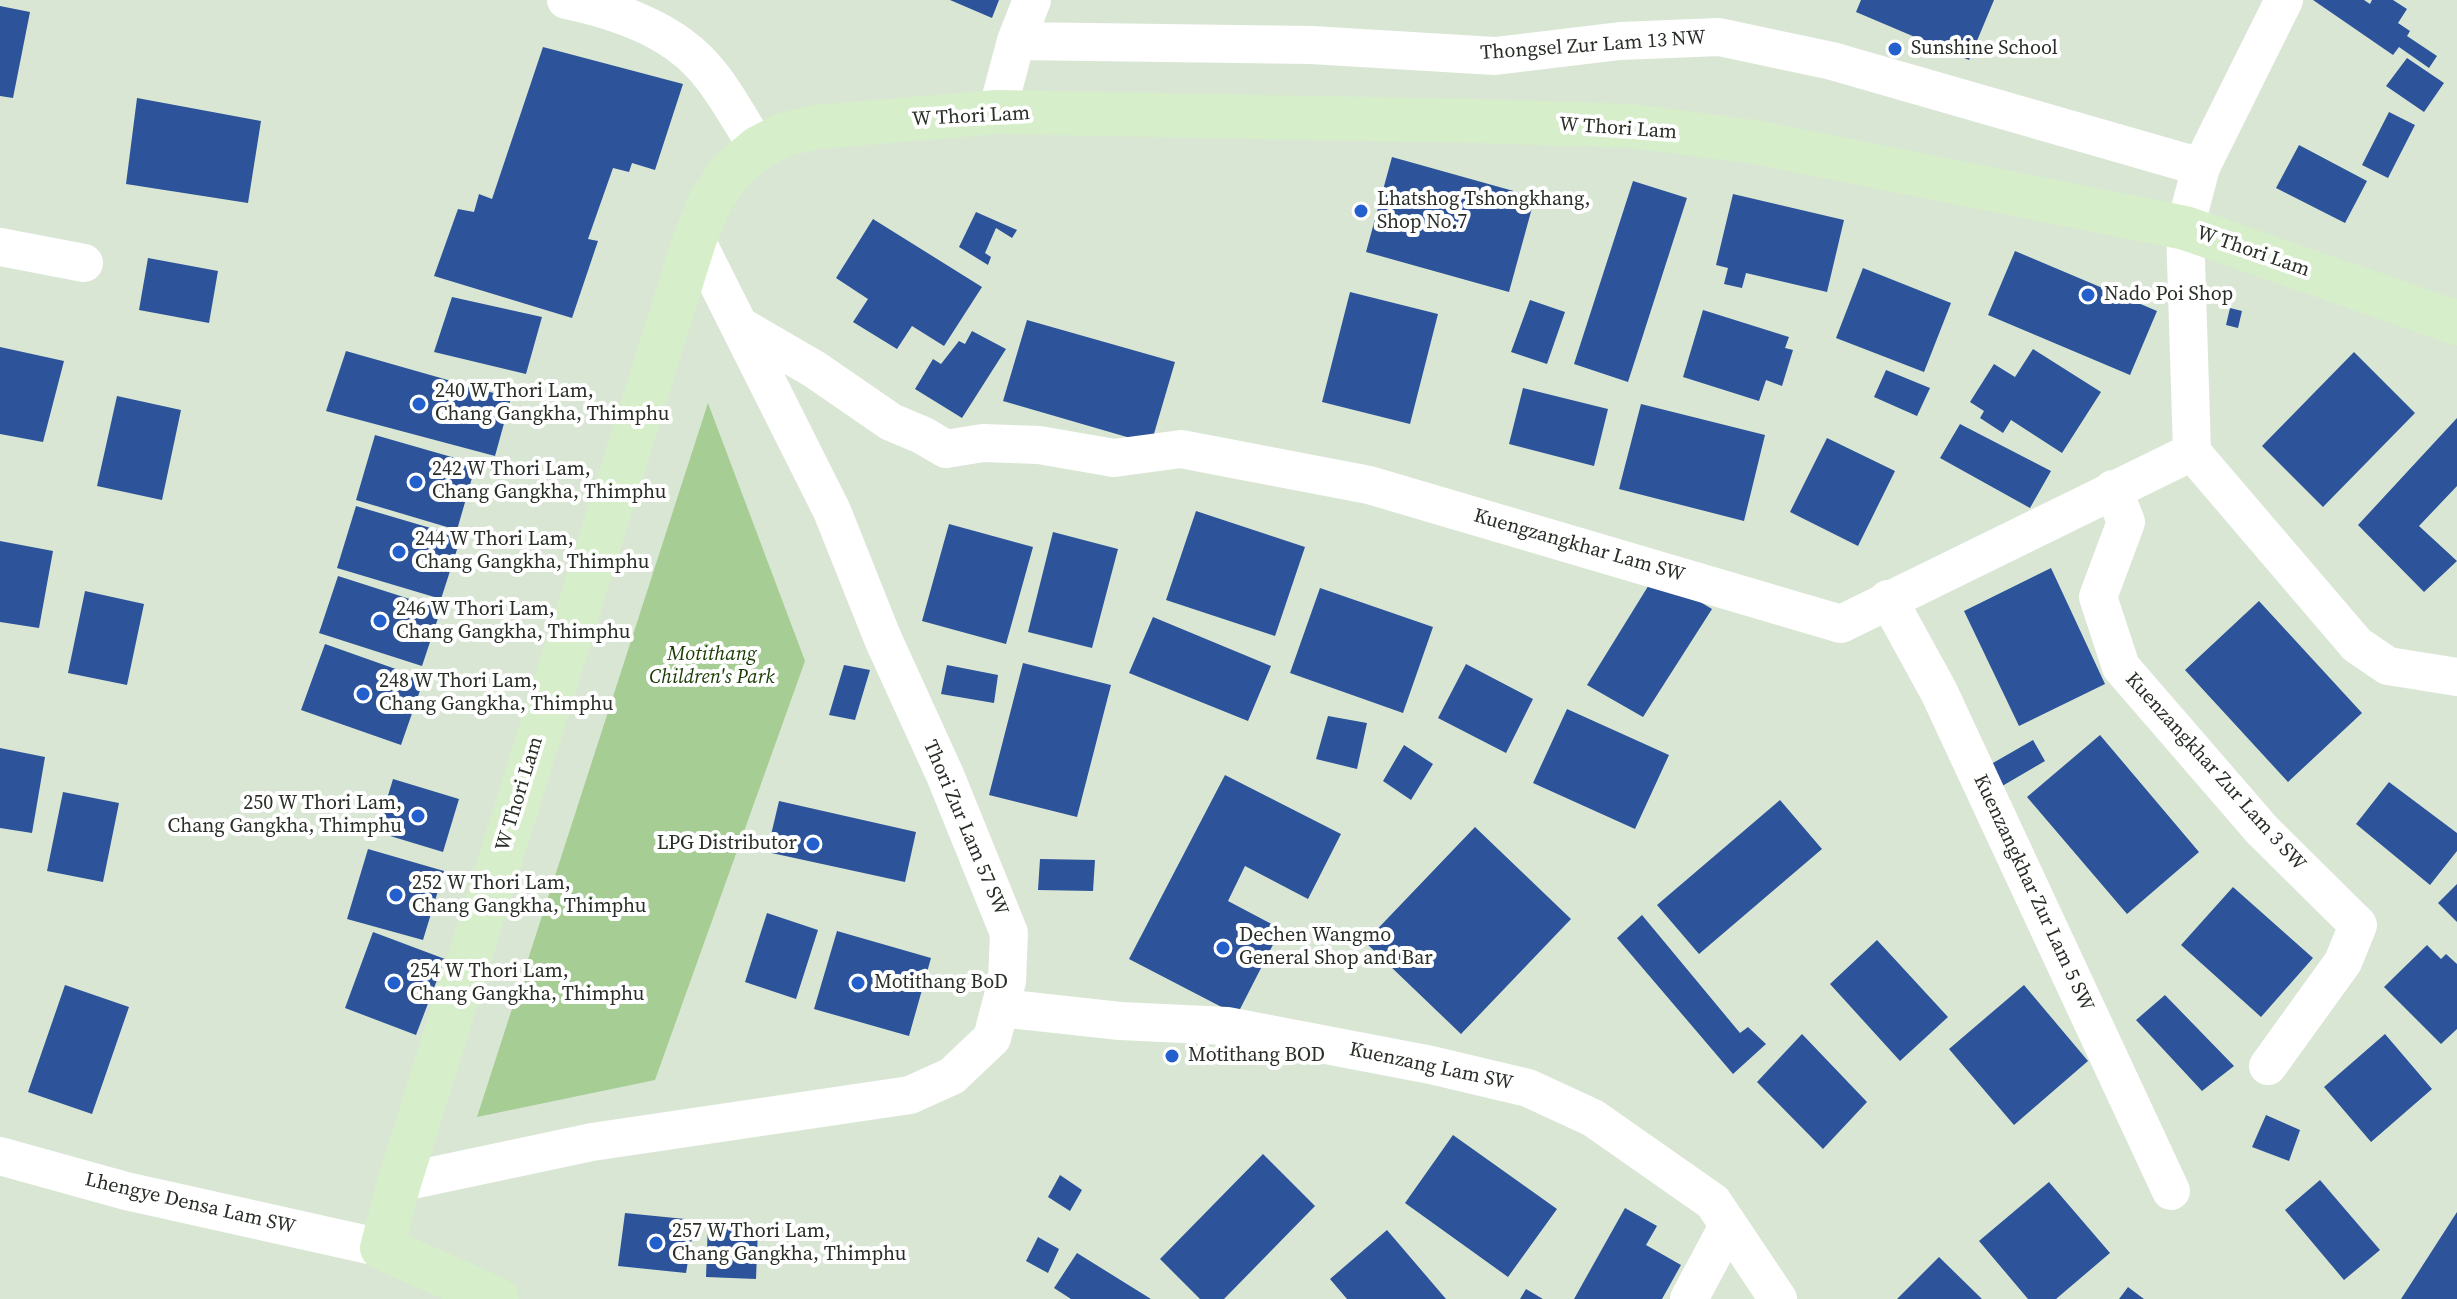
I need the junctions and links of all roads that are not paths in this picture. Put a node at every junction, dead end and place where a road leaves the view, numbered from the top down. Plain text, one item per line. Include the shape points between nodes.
1 (566, 0) edge
2 (1032, 0) edge
3 (2284, 0) edge
4 (1016, 41) junction
5 (997, 112) junction
6 (758, 148) junction
7 (2201, 167) junction
8 (2185, 228) junction
9 (695, 238) junction
10 (0, 247) edge
11 (84, 263) dead end
12 (2457, 323) edge
13 (740, 326) junction
14 (2192, 452) junction
15 (2113, 489) junction
16 (1888, 599) junction
17 (2457, 677) edge
18 (1001, 1008) junction
19 (2268, 1066) dead end
20 (0, 1156) edge
21 (399, 1183) junction
22 (2171, 1191) dead end
23 (1728, 1226) junction
24 (382, 1248) junction
25 (497, 1299) edge
26 (1689, 1299) edge
27 (1778, 1299) edge

1 - 6 street via 622,16 688,52 718,85
2 - 4 street
3 - 7 street
4 - 5 street
4 - 7 street, Thongsel Zur Lam 13 NW via 1311,45 1495,56 1620,41 1719,37 1832,61
5 - 6 main road, W Thori Lam via 817,127
5 - 8 main road, W Thori Lam via 1632,126 1755,142
6 - 9 main road, W Thori Lam via 731,171
7 - 8 street
8 - 12 main road, W Thori Lam
8 - 14 street
9 - 13 street, Thori Zur Lam 57 SW
9 - 21 main road, W Thori Lam
10 - 11 street
13 - 16 street, Kuengzangkhar Lam SW via 891,422 946,449 1025,444 1114,458 1181,449 1369,485 1841,624
13 - 18 street, Thori Zur Lam 57 SW via 832,511 1009,933
14 - 15 street, Kuengzangkhar Lam SW
14 - 17 street via 2357,645 2388,666
15 - 16 street, Kuengzangkhar Lam SW
15 - 19 street, Kuenzangkhar Zur Lam 3 SW via 2126,522 2098,597 2121,667 2262,830 2358,925 2343,962
16 - 22 street, Kuenzangkhar Zur Lam 5 SW via 1939,692
18 - 21 street, Thori Zur Lam 57 SW via 992,1038 952,1076 910,1095 592,1142
18 - 23 street, Kuenzang Lam SW via 1227,1026 1528,1088 1593,1118 1713,1202
20 - 24 street, Lhengye Densa Lam SW via 126,1191
21 - 24 main road, W Thori Lam
23 - 26 street
23 - 27 street, Kuenzang Lam SW
24 - 25 main road

